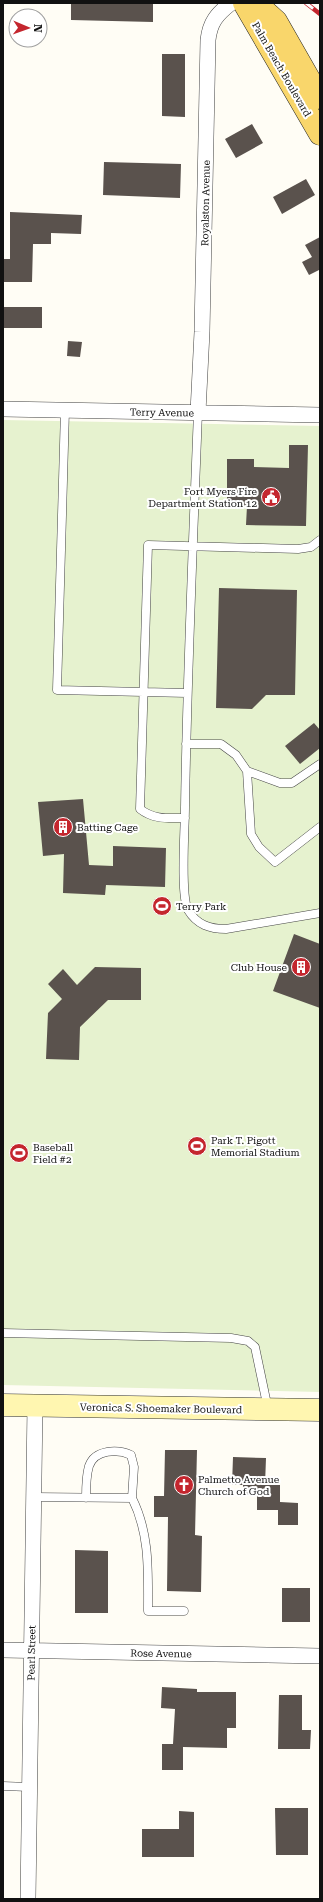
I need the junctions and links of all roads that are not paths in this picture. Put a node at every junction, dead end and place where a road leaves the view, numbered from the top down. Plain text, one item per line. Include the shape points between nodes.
1 (231, 3) edge
2 (244, 3) edge
3 (256, 3) edge
4 (276, 3) edge
5 (320, 81) edge
6 (320, 98) edge
7 (320, 134) edge
8 (3, 409) edge
9 (65, 410) junction
10 (198, 412) junction
11 (320, 415) edge
12 (320, 540) edge
13 (193, 546) junction
14 (144, 692) junction
15 (187, 693) junction
16 (186, 744) junction
17 (320, 764) edge
18 (247, 771) junction
19 (185, 818) junction
20 (320, 827) edge
21 (320, 913) edge
22 (3, 1333) edge
23 (3, 1405) edge
24 (35, 1406) junction
25 (269, 1410) junction
26 (320, 1410) edge
27 (34, 1497) junction
28 (86, 1498) junction
29 (132, 1498) junction
30 (184, 1611) dead end
31 (3, 1650) edge
32 (31, 1651) junction
33 (320, 1656) edge
34 (3, 1786) edge
35 (29, 1787) junction
36 (28, 1899) edge

1 - 10 street, Royalston Avenue via 214,18 208,40
2 - 7 main road, Palm Beach Boulevard
3 - 6 main road via 276,21
4 - 5 main road
8 - 9 street, Terry Avenue
9 - 10 street, Terry Avenue
9 - 14 lane via 57,690
10 - 11 street, Terry Avenue
10 - 13 lane
12 - 13 lane via 311,547 298,548
13 - 14 lane via 148,545
13 - 15 lane
14 - 15 lane
14 - 19 lane via 140,809 148,815 161,818
15 - 16 lane
16 - 18 lane via 221,744 236,755
16 - 19 lane
17 - 18 lane via 292,783 280,783
18 - 20 lane via 251,834 259,847 275,862
19 - 21 lane via 185,893 188,909 197,922 210,929 226,929
22 - 25 lane via 231,1338 248,1341 255,1347
23 - 24 street, Veronica S. Shoemaker Boulevard
24 - 25 street, Veronica S. Shoemaker Boulevard
24 - 27 street, Pearl Street
25 - 26 street, Veronica S. Shoemaker Boulevard
27 - 28 lane
27 - 32 street, Pearl Street
28 - 29 lane
28 - 29 lane via 89,1464 98,1454 123,1452 131,1455 134,1467
29 - 30 lane via 141,1515 145,1532 148,1611
31 - 32 street, Rose Avenue
32 - 33 street, Rose Avenue
32 - 35 street, Pearl Street
34 - 35 lane
35 - 36 street, Pearl Street

